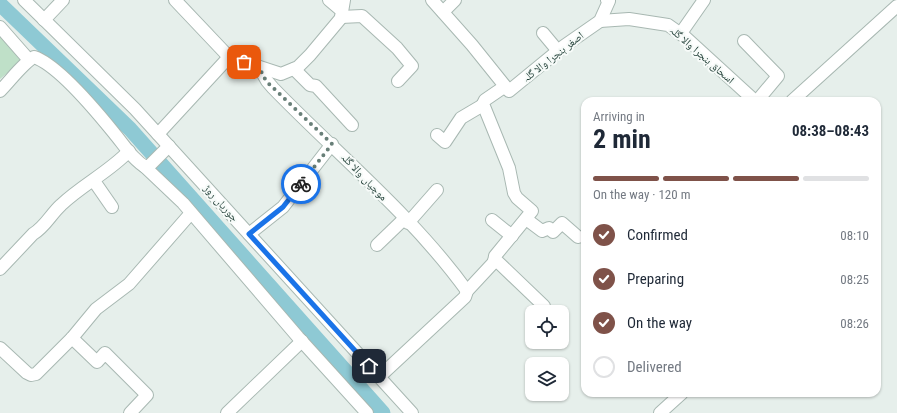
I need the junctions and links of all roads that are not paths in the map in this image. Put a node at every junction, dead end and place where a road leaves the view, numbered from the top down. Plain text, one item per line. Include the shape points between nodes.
1 (24, 0) edge
2 (63, 0) edge
3 (175, 0) edge
4 (329, 0) edge
5 (432, 0) edge
6 (455, 0) edge
7 (607, 0) edge
8 (704, 0) edge
9 (897, 6) edge
10 (342, 9) edge
11 (443, 12) junction
12 (44, 20) junction
13 (600, 21) junction
14 (0, 27) edge
15 (543, 33) dead end
16 (681, 33) junction
17 (744, 41) dead end
18 (558, 51) junction
19 (229, 57) junction
20 (29, 60) junction
21 (259, 67) junction
22 (290, 71) junction
23 (398, 81) dead end
24 (273, 88) junction
25 (505, 88) junction
26 (0, 91) edge
27 (752, 97) edge
28 (760, 97) edge
29 (796, 97) edge
30 (483, 105) junction
31 (352, 125) dead end
32 (158, 134) junction
33 (437, 135) dead end
34 (332, 144) junction
35 (167, 149) junction
36 (129, 151) junction
37 (148, 164) junction
38 (94, 181) junction
39 (437, 190) dead end
40 (112, 207) dead end
41 (191, 213) junction
42 (526, 219) junction
43 (492, 220) dead end
44 (406, 221) junction
45 (249, 234) junction
46 (512, 236) junction
47 (578, 237) dead end
48 (377, 245) dead end
49 (494, 261) junction
50 (0, 269) edge
51 (467, 291) junction
52 (543, 305) edge
53 (72, 338) junction
54 (302, 342) junction
55 (0, 348) edge
56 (379, 377) junction
57 (678, 397) edge
58 (130, 413) edge
59 (227, 413) edge
60 (367, 413) edge
61 (412, 413) edge
62 (660, 413) edge

1 - 12 street, جوریاں روڑ
2 - 12 street
3 - 19 street
4 - 10 street
5 - 11 street
6 - 11 street
7 - 13 street via 609,1
8 - 16 street
9 - 29 street
10 - 22 street via 310,55
10 - 23 street via 362,16 397,48 412,66
11 - 25 street
12 - 32 street, جوریاں روڑ
13 - 16 street, اسحاق ہنجرا والا گلہ via 628,19 668,25
13 - 18 street, اصغر ہنجرا والا گلہ
14 - 20 street
15 - 18 street
16 - 27 street, اسحاق ہنجرا والا گلہ
17 - 28 street via 778,76
18 - 25 street, اصغر ہنجرا والا گلہ via 513,89 509,91
19 - 21 street
19 - 32 street
20 - 26 street
20 - 36 street via 34,57 43,60 63,78
21 - 22 street via 281,74
21 - 24 street, موچیاں والا گلہ
22 - 24 street
22 - 31 street via 316,86
24 - 34 street, موچیاں والا گلہ
25 - 30 street, اصغر ہنجرا والا گلہ via 485,100
30 - 33 street, اصغر ہنجرا والا گلہ via 461,118 445,142
30 - 42 street via 509,168 514,193 532,211
32 - 35 street, جوریاں روڑ
34 - 44 street, موچیاں والا گلہ
34 - 45 street via 283,207
35 - 37 street
35 - 45 street, جوریاں روڑ
36 - 37 street via 138,163
36 - 38 street
37 - 41 street
38 - 40 street
38 - 50 street via 61,204
39 - 44 street
41 - 53 street via 129,284 96,309
41 - 54 street
42 - 46 street
42 - 47 street via 542,231 549,228 553,232 562,223
43 - 46 street
44 - 48 street
44 - 51 street, موچیاں والا گلہ via 448,264
45 - 56 street, جوریاں روڑ
46 - 49 street via 495,256
49 - 51 street
49 - 52 street
51 - 56 street via 465,297
53 - 55 street via 33,376
53 - 58 street via 97,362 105,353 147,395
54 - 59 street
54 - 60 street
56 - 61 street, جوریاں روڑ
57 - 62 street

